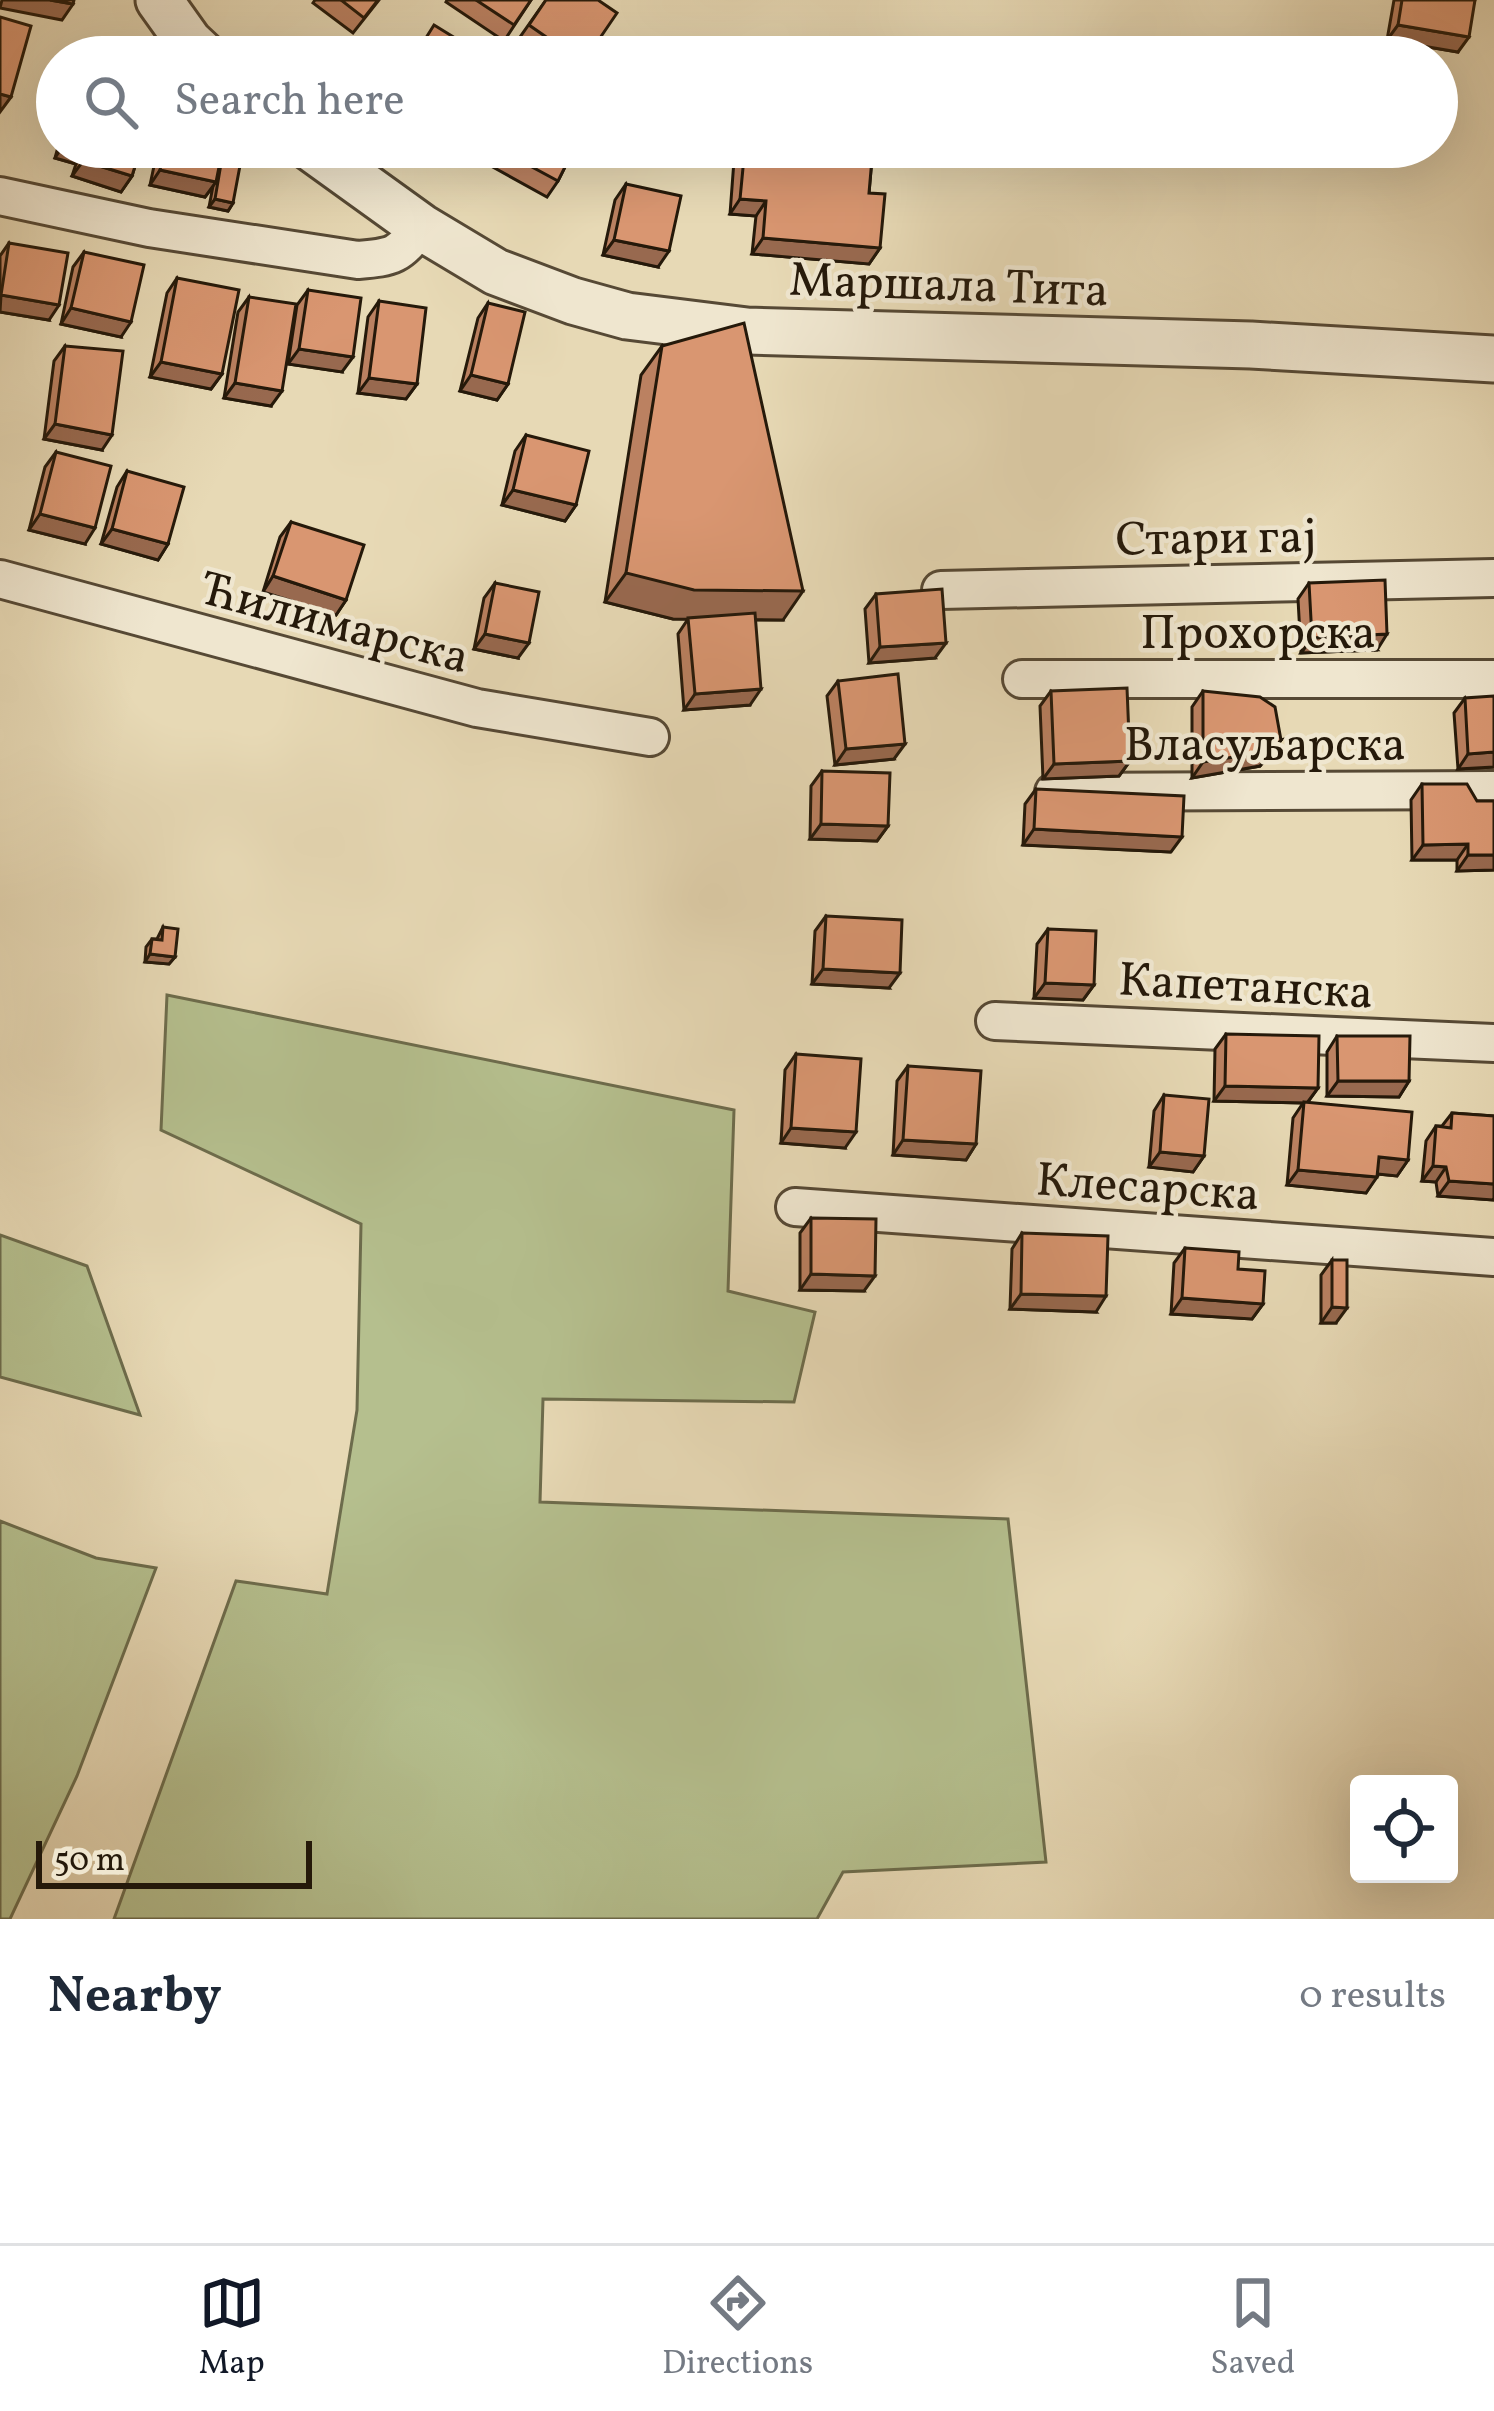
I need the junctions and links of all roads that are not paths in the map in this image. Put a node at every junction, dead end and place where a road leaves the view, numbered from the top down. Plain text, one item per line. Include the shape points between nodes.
1 (160, 0) edge
2 (185, 36) edge
3 (339, 168) edge
4 (0, 196) edge
5 (421, 227) junction
6 (1494, 359) edge
7 (1494, 578) edge
8 (0, 579) edge
9 (941, 590) edge
10 (1022, 679) dead end
11 (1494, 679) edge
12 (650, 737) dead end
13 (1494, 790) edge
14 (1036, 793) edge
15 (994, 1021) dead end
16 (1494, 1043) edge
17 (795, 1207) dead end
18 (1494, 1257) edge

1 - 2 street
3 - 5 street, Маршала Тита
4 - 5 street via 358,260 389,258
5 - 6 street, Маршала Тита via 538,289 675,323
7 - 9 street, Стари гај
8 - 12 street, Ћилимарска via 477,708
10 - 11 street, Прохорска
13 - 14 street, Власуљарска
15 - 16 street, Капетанска
17 - 18 street, Клесарска

